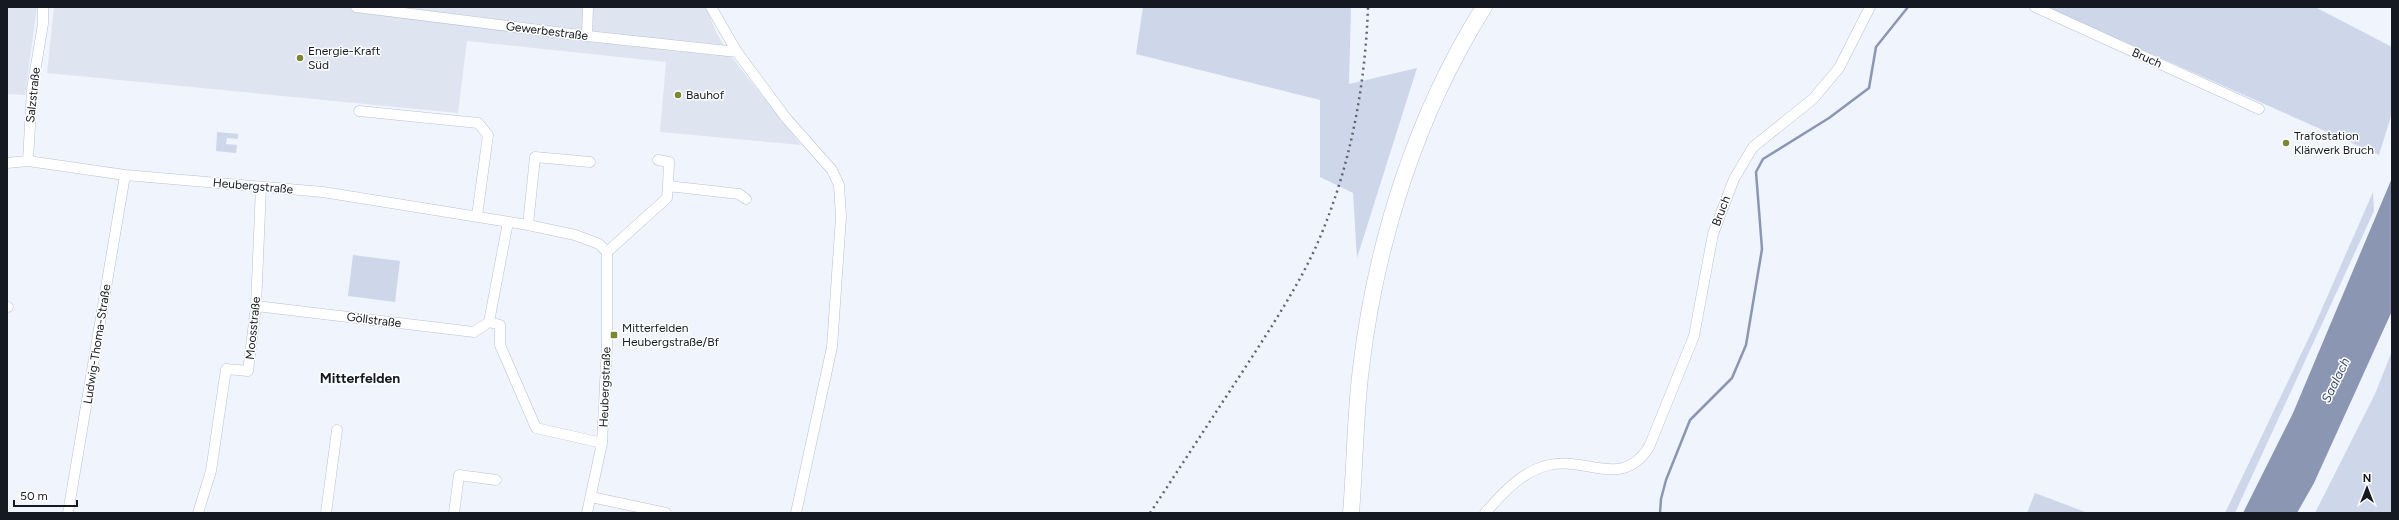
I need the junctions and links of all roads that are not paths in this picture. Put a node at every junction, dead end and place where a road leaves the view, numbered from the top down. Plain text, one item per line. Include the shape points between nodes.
1 (43, 7) edge
2 (356, 7) edge
3 (588, 7) edge
4 (711, 7) edge
5 (1484, 7) edge
6 (1870, 7) edge
7 (2035, 7) edge
8 (587, 36) junction
9 (737, 52) junction
10 (2259, 109) dead end
11 (359, 111) dead end
12 (658, 160) dead end
13 (28, 162) junction
14 (590, 162) dead end
15 (7, 163) edge
16 (125, 175) junction
17 (668, 186) junction
18 (261, 187) junction
19 (746, 200) dead end
20 (478, 216) junction
21 (508, 222) junction
22 (528, 225) junction
23 (608, 252) junction
24 (256, 306) junction
25 (489, 322) junction
26 (337, 430) dead end
27 (602, 443) junction
28 (496, 480) dead end
29 (591, 497) junction
30 (68, 513) edge
31 (198, 513) edge
32 (326, 513) edge
33 (454, 513) edge
34 (587, 513) edge
35 (666, 513) edge
36 (796, 513) edge
37 (1351, 513) edge
38 (1485, 513) edge

1 - 13 street, Salzstraße via 43,24 32,89
2 - 8 street, Gewerbestraße
3 - 8 street
4 - 9 street
5 - 37 main road via 1464,41 1411,157 1398,193 1376,274 1361,370
6 - 38 street, Bruch via 1839,68 1813,98 1753,147 1734,179 1713,234 1694,336 1644,455 1625,468 1615,470 1566,464 1550,464 1533,470 1507,488
7 - 10 street, Bruch
8 - 9 street, Gewerbestraße
9 - 36 street via 786,118 829,166 839,185 842,217 832,347
11 - 20 street via 478,124 488,135
12 - 17 street via 669,162
13 - 15 street
13 - 16 street, Heubergstraße
14 - 22 street via 535,157
16 - 18 street, Heubergstraße
16 - 30 street, Ludwig-Thoma-Straße
17 - 19 street via 739,194
17 - 23 street via 667,198
18 - 20 street, Heubergstraße via 323,192
18 - 24 street, Moosstraße
20 - 21 street, Heubergstraße
21 - 22 street, Heubergstraße
21 - 25 street
22 - 23 street, Heubergstraße via 575,235 599,244
23 - 27 street, Heubergstraße
24 - 25 street, Göllstraße via 474,332
24 - 31 street, Moosstraße via 248,371 226,369 211,472
25 - 27 street via 500,325 500,345 536,428
26 - 32 street
27 - 29 street, Heubergstraße
28 - 33 street via 459,475
29 - 34 street, Heubergstraße
29 - 35 street

